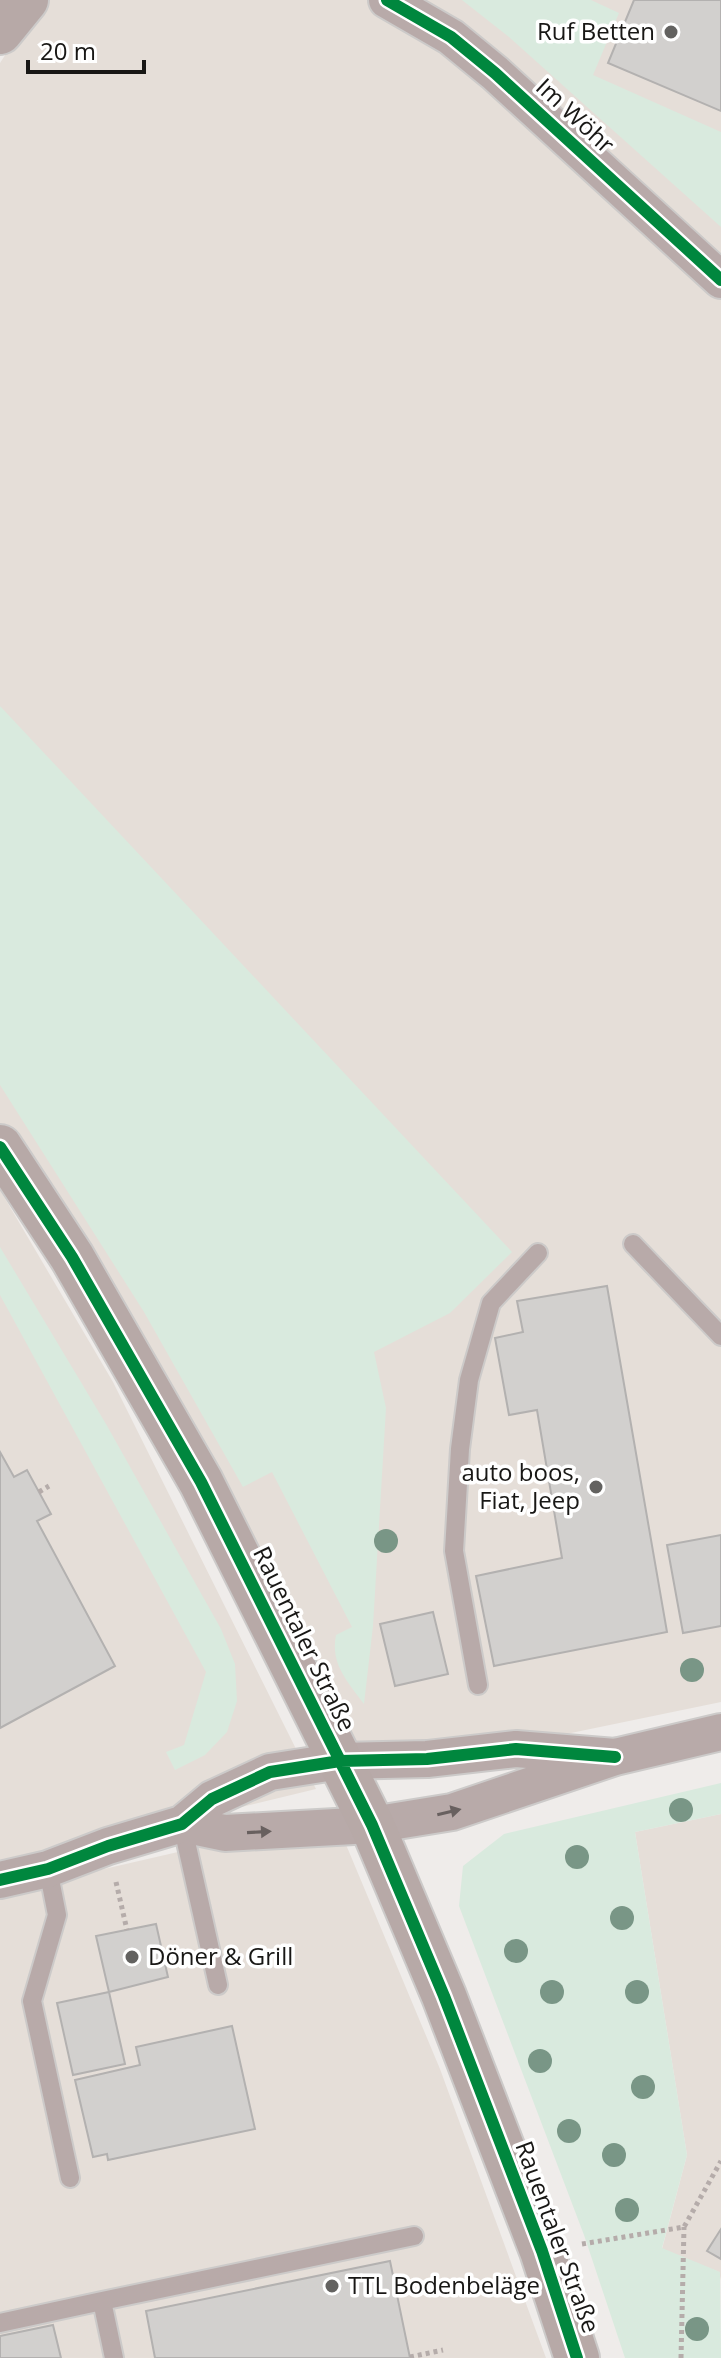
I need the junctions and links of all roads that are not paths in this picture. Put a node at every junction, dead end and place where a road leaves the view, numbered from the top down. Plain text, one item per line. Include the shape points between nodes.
1 (26, 0) edge
2 (387, 0) edge
3 (0, 32) edge
4 (721, 280) edge
5 (0, 1147) edge
6 (633, 1244) dead end
7 (538, 1253) dead end
8 (721, 1336) edge
9 (478, 1685) dead end
10 (721, 1732) edge
11 (615, 1757) junction
12 (340, 1761) junction
13 (182, 1824) junction
14 (372, 1825) junction
15 (48, 1869) junction
16 (0, 1880) edge
17 (218, 1985) dead end
18 (70, 2178) dead end
19 (414, 2236) dead end
20 (102, 2301) junction
21 (0, 2323) edge
22 (114, 2358) edge
23 (577, 2358) edge

1 - 3 street
2 - 4 street, Im Wöhr via 451,37 495,73
5 - 12 street, Rauentaler Straße via 72,1257 201,1482
6 - 8 lane
7 - 9 lane via 491,1303 465,1408 454,1551
10 - 11 street
11 - 12 street via 516,1749
14 -> 11 street via 452,1812
12 - 13 street via 270,1772 212,1799
12 - 14 street, Rauentaler Straße
13 -> 14 street via 225,1833
13 - 15 street
13 - 17 lane
14 - 23 street, Rauentaler Straße via 444,1996 542,2251
15 - 16 street
15 - 18 lane via 57,1915 32,2001
19 - 20 lane
20 - 21 lane
20 - 22 lane

